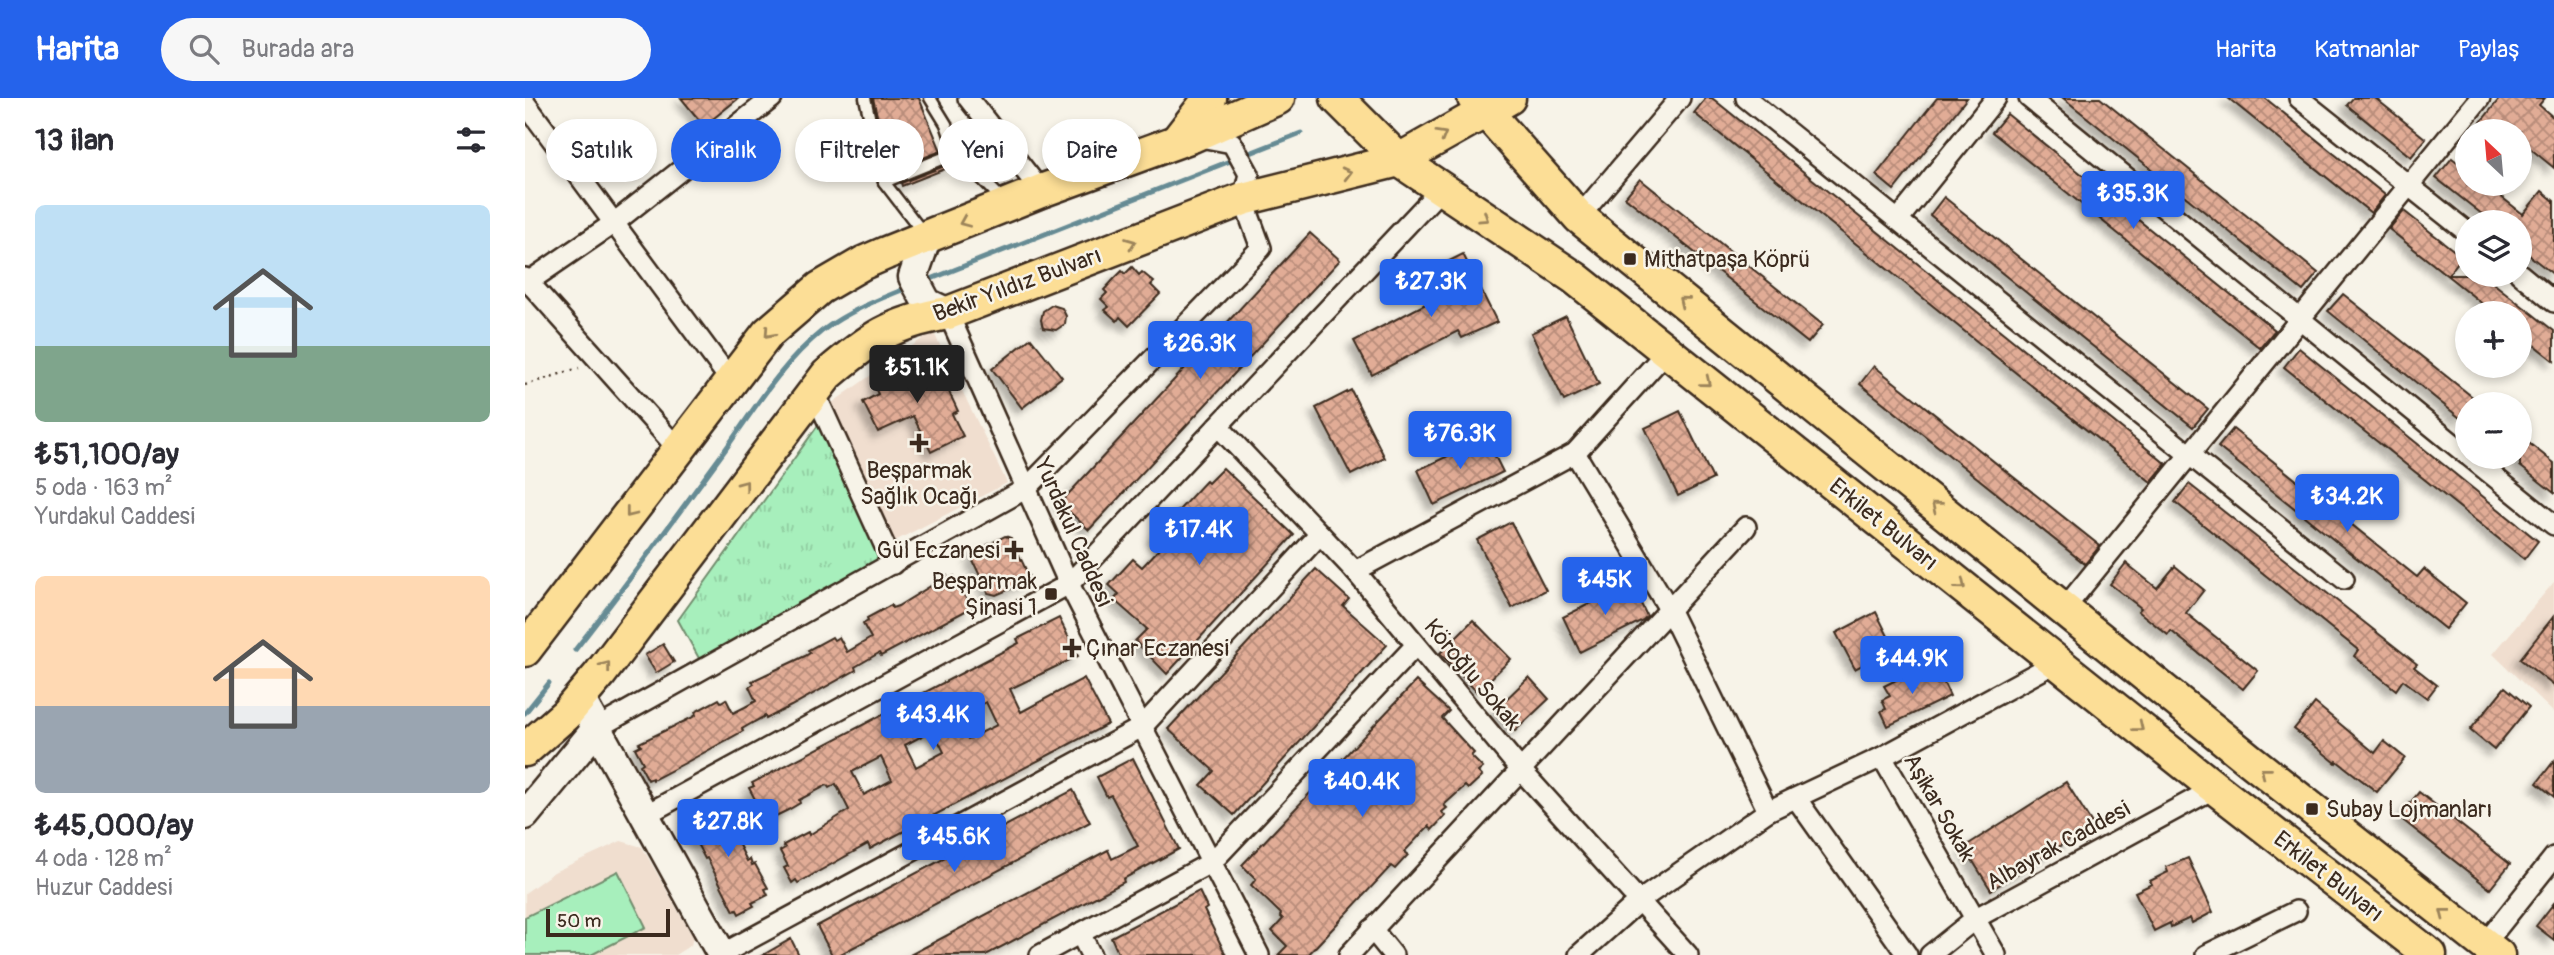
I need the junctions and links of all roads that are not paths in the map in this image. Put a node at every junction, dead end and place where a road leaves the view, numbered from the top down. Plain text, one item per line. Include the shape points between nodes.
1 (772, 98) edge
2 (865, 98) edge
3 (930, 98) edge
4 (968, 98) edge
5 (1210, 98) edge
6 (1278, 98) edge
7 (1337, 98) edge
8 (1680, 98) edge
9 (1746, 98) edge
10 (1996, 98) edge
11 (2029, 98) edge
12 (2299, 98) edge
13 (2480, 98) edge
14 (529, 102) edge
15 (1489, 102) edge
16 (870, 119) edge
17 (943, 119) edge
18 (1184, 139) junction
19 (1399, 160) junction
20 (884, 182) edge
21 (985, 182) edge
22 (2409, 186) junction
23 (1246, 187) junction
24 (1441, 189) junction
25 (1041, 191) junction
26 (1007, 204) junction
27 (1579, 217) junction
28 (1898, 220) junction
29 (2455, 222) edge
30 (614, 223) junction
31 (927, 237) junction
32 (526, 280) edge
33 (2532, 284) edge
34 (2554, 302) edge
35 (937, 308) junction
36 (2300, 319) junction
37 (1667, 351) junction
38 (731, 381) junction
39 (814, 391) junction
40 (1218, 426) junction
41 (2455, 445) edge
42 (678, 449) junction
43 (1575, 453) junction
44 (2190, 455) junction
45 (2485, 469) edge
46 (1027, 488) junction
47 (2554, 525) edge
48 (1745, 527) dead end
49 (1320, 534) junction
50 (893, 564) junction
51 (1355, 571) junction
52 (2344, 579) dead end
53 (1069, 584) junction
54 (1669, 609) junction
55 (2064, 609) junction
56 (1416, 645) junction
57 (525, 650) edge
58 (2057, 662) junction
59 (580, 698) junction
60 (1142, 727) junction
61 (597, 728) junction
62 (525, 750) edge
63 (1882, 757) junction
64 (1520, 769) junction
65 (2215, 788) junction
66 (1796, 798) junction
67 (1768, 811) junction
68 (645, 815) junction
69 (525, 816) edge
70 (2554, 857) edge
71 (1212, 862) junction
72 (1639, 901) junction
73 (2295, 911) dead end
74 (1976, 918) junction
75 (1372, 929) junction
76 (1080, 933) junction
77 (2419, 950) edge
78 (2491, 950) edge
79 (722, 954) edge
80 (1041, 955) edge
81 (1091, 955) edge
82 (1259, 955) edge
83 (1349, 955) edge
84 (1393, 955) edge
85 (1579, 955) edge
86 (1688, 955) edge
87 (1907, 955) edge
88 (1930, 955) edge
89 (1996, 955) edge
90 (2206, 955) edge

1 - 30 street
2 - 16 lane
3 - 17 lane
4 - 25 street
5 - 18 main road
6 - 18 main road
7 - 19 main road, Erkilet Bulvarı
8 - 27 street
9 - 28 street
10 - 28 street
11 - 36 street
12 - 22 street
13 - 22 street
14 - 30 street
19 -> 15 main road, Bekir Yıldız Bulvarı
15 - 27 main road, Erkilet Bulvarı
18 - 23 street via 1232,143
18 - 25 main road
23 -> 19 main road, Bekir Yıldız Bulvarı
19 - 24 main road, Erkilet Bulvarı
20 - 31 lane
21 - 26 lane
22 - 29 street
22 - 36 street
35 -> 23 main road, Bekir Yıldız Bulvarı
23 - 46 street via 1261,248
24 -> 37 main road, Erkilet Bulvarı via 1575,278
24 - 40 street
25 - 26 main road
26 -> 31 main road
55 -> 27 main road, Erkilet Bulvarı
28 - 44 street
30 - 32 street
30 - 38 street
31 - 35 street via 913,277
31 -> 38 main road via 863,263 820,288 768,332
32 - 42 street
33 - 34 street
35 - 39 main road, Bekir Yıldız Bulvarı via 889,329 847,358
35 - 46 street, Yurdakul Caddesi
36 - 41 street
36 - 44 street
37 - 43 street
37 -> 58 main road, Erkilet Bulvarı
38 - 42 main road
39 - 50 street
59 -> 39 main road, Bekir Yıldız Bulvarı
40 - 49 street, Köroğlu Sokak
40 - 53 street
42 -> 57 main road
43 - 51 street
43 - 54 street
44 - 52 street
44 - 55 street
45 - 47 street
46 - 50 street
46 - 53 street, Yurdakul Caddesi
48 - 54 street
49 - 51 street, Köroğlu Sokak
49 - 60 street
50 - 61 street
51 - 56 street, Köroğlu Sokak
53 - 60 street, Yurdakul Caddesi
53 - 68 street
54 - 64 street
54 - 67 street
78 -> 55 main road, Erkilet Bulvarı
56 - 64 street, Köroğlu Sokak
56 - 71 street
58 - 63 street
58 -> 65 main road, Erkilet Bulvarı
59 - 61 street
59 - 62 main road, Bekir Yıldız Bulvarı
60 - 71 street, Yurdakul Caddesi
60 - 79 street
61 - 68 street
61 - 69 street
63 - 66 street
63 - 74 street, Aşikar Sokak
64 - 72 street, Köroğlu Sokak
64 - 75 street
65 - 74 street, Albayrak Caddesi
65 - 77 main road, Erkilet Bulvarı
66 - 67 street
66 - 87 street
67 - 72 street
68 - 79 street
70 - 78 street
71 - 76 street
71 - 82 street, Yurdakul Caddesi
72 - 85 street
72 - 86 street, Köroğlu Sokak
73 - 90 street
74 - 88 street, Albayrak Caddesi
74 - 89 street, Aşikar Sokak
75 - 83 street
75 - 84 street
76 - 80 street
76 - 81 street

